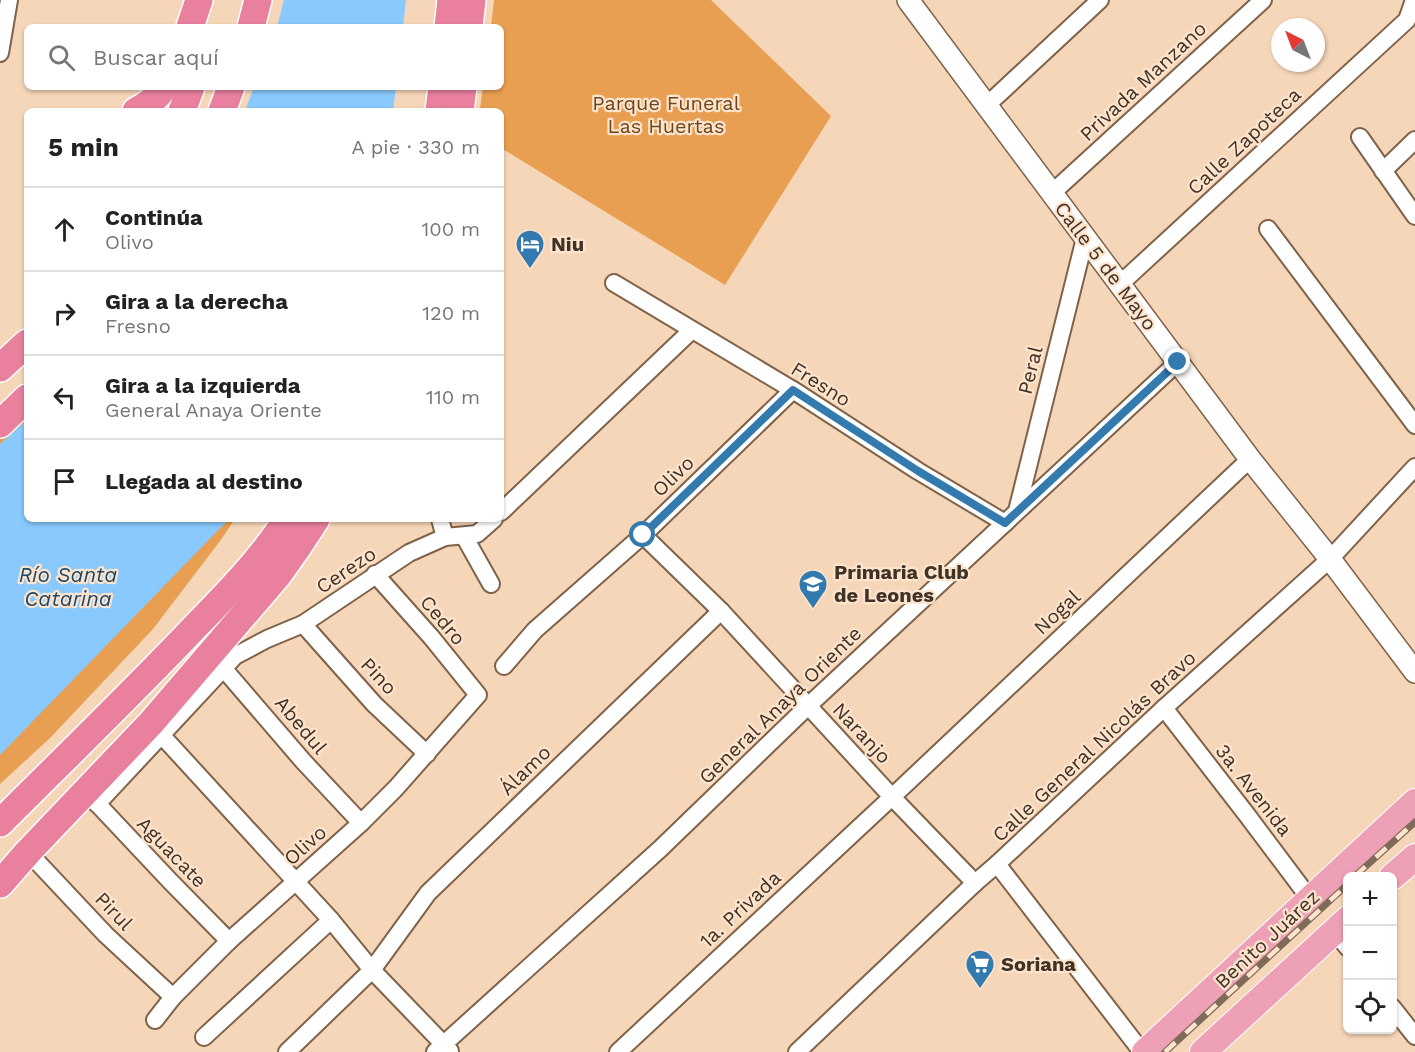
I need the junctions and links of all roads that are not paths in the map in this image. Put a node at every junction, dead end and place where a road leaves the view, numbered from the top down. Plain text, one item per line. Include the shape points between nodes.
1 (9, 0) edge
2 (199, 0) edge
3 (215, 0) edge
4 (258, 0) edge
5 (451, 0) edge
6 (472, 0) edge
7 (908, 0) edge
8 (1100, 0) edge
9 (1263, 0) edge
10 (1414, 0) edge
11 (191, 24) edge
12 (209, 24) edge
13 (252, 24) edge
14 (448, 24) edge
15 (469, 24) edge
16 (1, 46) edge
17 (162, 90) edge
18 (190, 90) edge
19 (230, 90) edge
20 (442, 90) edge
21 (463, 90) edge
22 (986, 106) junction
23 (142, 108) edge
24 (183, 108) edge
25 (223, 108) edge
26 (439, 108) edge
27 (460, 108) edge
28 (1360, 137) dead end
29 (1415, 140) edge
30 (1383, 171) junction
31 (1052, 194) junction
32 (1415, 216) edge
33 (1268, 229) dead end
34 (1085, 238) junction
35 (614, 283) dead end
36 (1120, 284) junction
37 (692, 330) junction
38 (24, 346) edge
39 (1178, 362) junction
40 (0, 368) edge
41 (793, 390) junction
42 (24, 401) edge
43 (0, 424) edge
44 (1415, 425) edge
45 (1250, 459) junction
46 (1415, 467) edge
47 (504, 509) edge
48 (1011, 517) junction
49 (284, 522) edge
50 (314, 522) edge
51 (441, 522) edge
52 (491, 522) edge
53 (643, 535) junction
54 (464, 536) junction
55 (445, 537) junction
56 (1330, 559) junction
57 (375, 574) junction
58 (491, 584) dead end
59 (721, 612) junction
60 (303, 624) junction
61 (217, 661) junction
62 (504, 666) dead end
63 (1415, 672) edge
64 (478, 695) joint
65 (808, 705) junction
66 (1164, 708) junction
67 (156, 728) junction
68 (427, 754) junction
69 (892, 797) junction
70 (91, 798) junction
71 (1415, 802) edge
72 (0, 823) edge
73 (361, 823) junction
74 (28, 852) junction
75 (1415, 857) edge
76 (997, 864) junction
77 (1397, 873) edge
78 (1, 882) edge
79 (296, 882) junction
80 (975, 883) junction
81 (1310, 899) junction
82 (331, 920) junction
83 (1343, 932) edge
84 (229, 941) junction
85 (372, 970) junction
86 (173, 997) junction
87 (1397, 1013) edge
88 (155, 1020) dead end
89 (1415, 1036) edge
90 (204, 1037) dead end
91 (443, 1049) edge
92 (287, 1052) edge
93 (618, 1052) edge
94 (797, 1052) edge
95 (1143, 1052) edge
96 (1203, 1052) edge

1 - 16 street
2 - 11 highway
3 - 12 highway
4 - 13 highway
5 - 14 highway
6 - 15 highway
7 - 22 street, Calle 5 de Mayo
8 - 22 street
9 - 31 street, Privada Manzano
10 - 36 street, Calle Zapoteca via 1407,20
17 - 23 highway
18 - 24 highway
19 - 25 highway
20 - 26 highway
21 - 27 highway
22 - 31 street, Calle 5 de Mayo
28 - 30 street
29 - 30 street
30 - 32 street
31 - 34 street, Calle 5 de Mayo
33 - 44 street
34 - 36 street, Calle 5 de Mayo
34 - 48 street, Peral
35 - 37 street, Fresno
36 - 39 street, Calle 5 de Mayo
37 - 41 street, Fresno
37 - 47 street
38 - 40 highway
39 - 45 street, Calle 5 de Mayo
39 - 48 street, General Anaya Oriente
41 - 48 street, Fresno via 918,471
41 - 53 street, Olivo
42 - 43 highway
45 - 56 street, Calle 5 de Mayo
45 - 69 street, Nogal
46 - 56 street, Calle General Nicolás Bravo
48 - 65 street, General Anaya Oriente
49 - 72 highway via 232,587 173,650
50 - 61 highway
51 - 55 street
52 - 54 street, Cerezo via 477,534
53 - 59 street, Naranjo
53 - 62 street, Olivo via 535,630
54 - 55 street, Cerezo
54 - 58 street
55 - 57 street, Cerezo
56 - 63 street, Calle 5 de Mayo
56 - 66 street, Calle General Nicolás Bravo
57 - 60 street, Cerezo
57 - 64 street, Cedro
59 - 65 street, Naranjo
59 - 85 street, Álamo via 428,893
60 - 61 street, Cerezo
60 - 68 street, Pino via 374,704
61 - 67 highway
61 - 73 street, Abedul
64 - 68 street, Olivo
65 - 69 street, Naranjo
65 - 91 street, General Anaya Oriente via 660,849
66 - 76 street, Calle General Nicolás Bravo
66 - 81 street, 3a. Avenida
67 - 70 highway
67 - 79 street
68 - 73 street, Olivo
69 - 80 street, Naranjo
69 - 93 street, 1a. Privada
70 - 74 highway
70 - 84 street, Aguacate
71 - 81 main road, Benito Juárez
73 - 79 street, Olivo
74 - 78 highway
74 - 86 street, Pirul
75 - 77 main road
76 - 80 street, Calle General Nicolás Bravo
76 - 95 street
79 - 82 street
79 - 84 street, Olivo
80 - 94 street, Calle General Nicolás Bravo
81 - 95 main road, Benito Juárez
82 - 85 street
82 - 90 street
83 - 96 main road
84 - 86 street, Olivo
85 - 91 street
85 - 92 street, Álamo
86 - 88 street, Olivo
87 - 89 street

